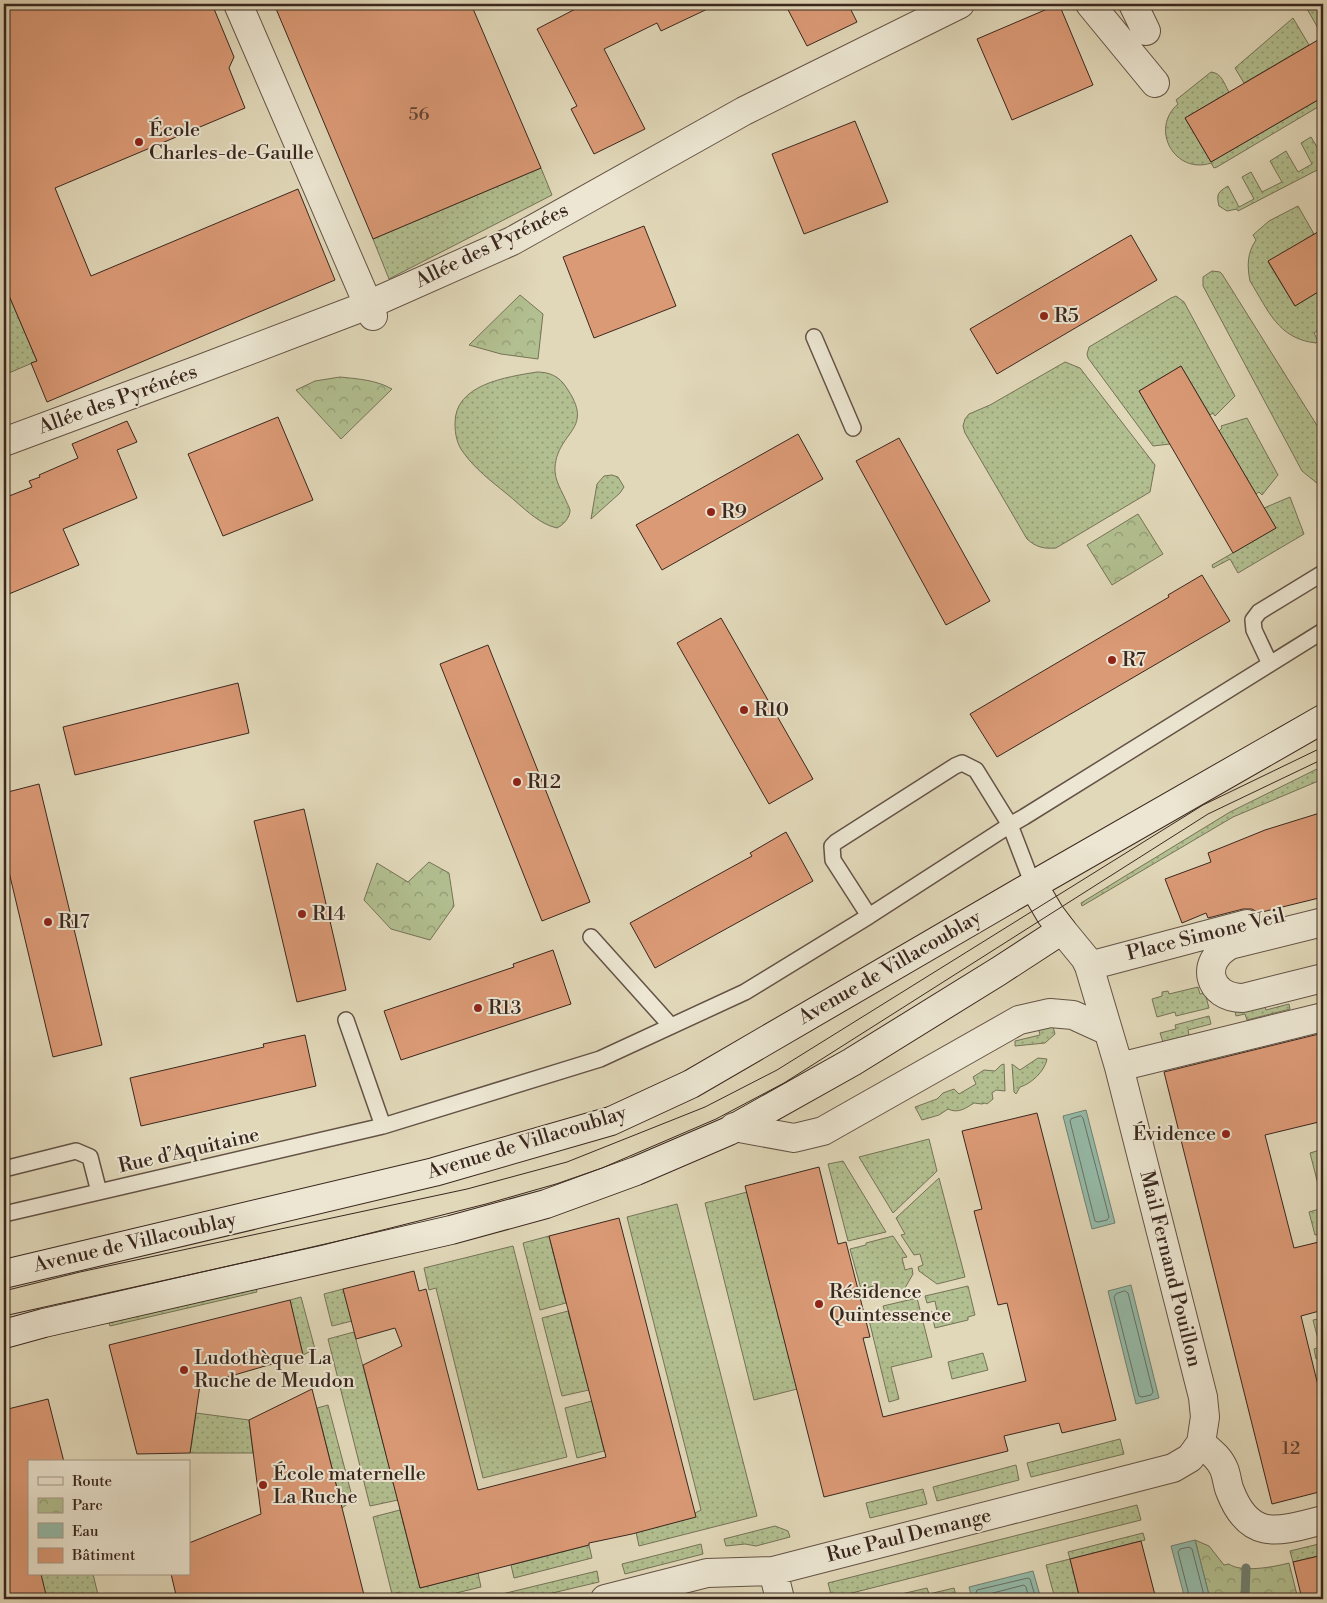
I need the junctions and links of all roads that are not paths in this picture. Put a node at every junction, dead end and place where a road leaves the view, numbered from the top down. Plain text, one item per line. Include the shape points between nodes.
1 (238, 4) edge
2 (960, 4) edge
3 (1090, 4) edge
4 (1133, 4) edge
5 (1146, 31) dead end
6 (1155, 83) dead end
7 (371, 311) junction
8 (814, 337) dead end
9 (853, 428) dead end
10 (4, 442) edge
11 (1323, 573) edge
12 (1323, 631) edge
13 (1270, 664) junction
14 (1323, 719) edge
15 (1010, 825) junction
16 (1033, 886) junction
17 (1323, 905) edge
18 (869, 916) junction
19 (1323, 922) edge
20 (1062, 930) junction
21 (591, 937) dead end
22 (1089, 966) junction
23 (1323, 978) edge
24 (1323, 1017) edge
25 (346, 1020) dead end
26 (671, 1026) junction
27 (1108, 1031) junction
28 (1119, 1067) junction
29 (383, 1126) junction
30 (734, 1127) junction
31 (4, 1168) edge
32 (98, 1192) junction
33 (4, 1214) edge
34 (4, 1274) edge
35 (4, 1334) edge
36 (1201, 1443) junction
37 (1323, 1520) edge
38 (773, 1571) junction
39 (605, 1599) edge
40 (780, 1599) edge

1 - 7 street
2 - 7 street, Allée des Pyrénées via 744,110 512,241
3 - 6 street
4 - 5 street
7 - 10 street, Allée des Pyrénées
8 - 9 lane
11 - 13 lane via 1259,612 1253,620 1254,630
12 - 13 lane, Rue d’Aquitaine
13 - 15 lane, Rue d’Aquitaine
14 - 16 street, Avenue de Villacoublay
15 - 16 lane
15 - 18 lane, Rue d’Aquitaine
15 - 18 lane via 976,770 962,763 836,842 832,846 833,860
16 - 20 street
16 - 34 street, Avenue de Villacoublay via 691,1084 611,1121 434,1172
17 - 22 street, Place Simone Veil
18 - 26 lane, Rue d’Aquitaine via 745,992
19 - 23 street via 1230,945 1218,954 1211,967 1217,988 1236,998
20 - 22 street, Mail Fernand Pouillon
20 - 30 street via 852,1062
21 - 26 lane
22 - 27 street, Mail Fernand Pouillon
24 - 28 street
25 - 29 lane
26 - 29 lane, Rue d’Aquitaine via 600,1059
27 - 28 street, Mail Fernand Pouillon
27 - 30 street via 1072,1015 1050,1013 1020,1020 822,1131 794,1138
28 - 36 street, Mail Fernand Pouillon via 1203,1397 1205,1417
29 - 32 lane, Rue d’Aquitaine
30 - 35 street via 636,1171 546,1204
31 - 32 lane via 76,1151 90,1157
32 - 33 lane, Rue d’Aquitaine
36 - 37 street via 1219,1459 1230,1491 1248,1522 1262,1528 1284,1530
36 - 38 street, Rue Paul Demange via 1190,1458 1173,1468
38 - 39 street, Rue Paul Demange via 707,1573
38 - 40 street

